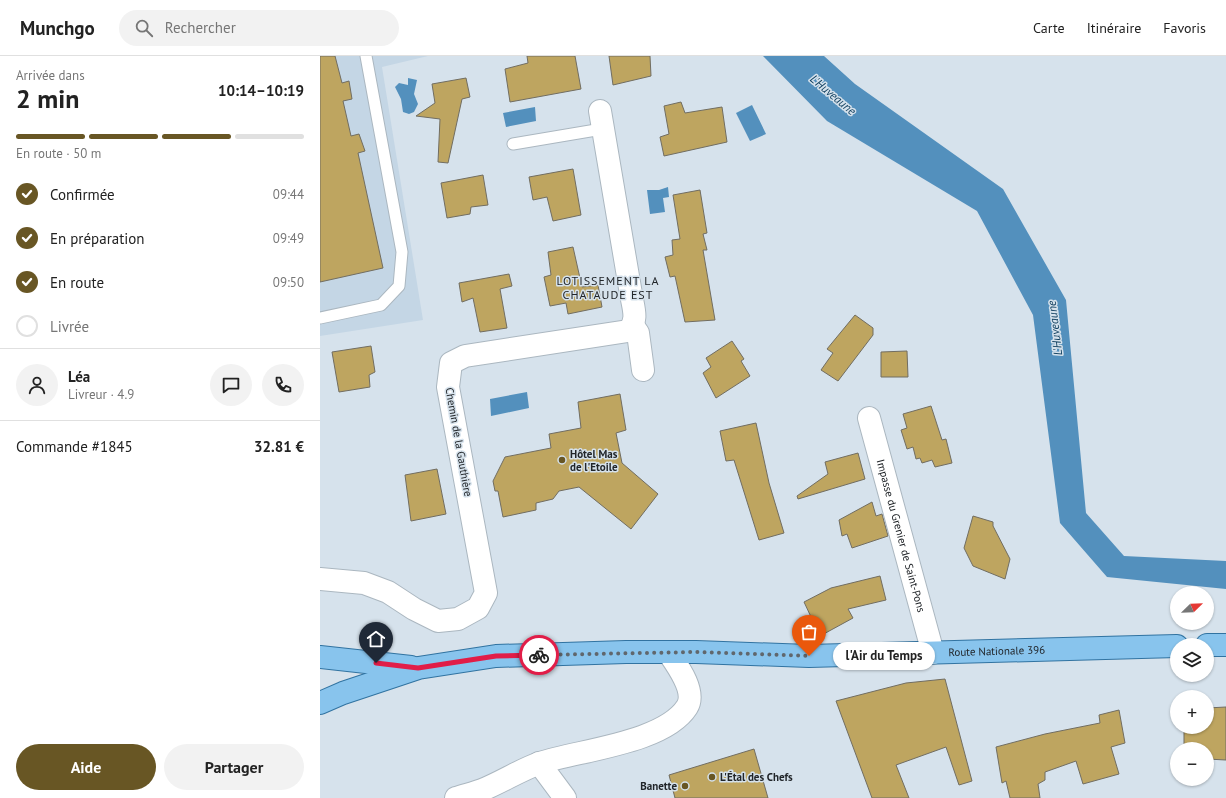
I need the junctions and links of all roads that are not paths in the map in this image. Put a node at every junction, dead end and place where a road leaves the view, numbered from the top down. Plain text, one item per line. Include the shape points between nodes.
1 (366, 56) edge
2 (601, 120) joint
3 (513, 144) dead end
4 (320, 318) edge
5 (633, 326) junction
6 (643, 370) dead end
7 (869, 418) dead end
8 (320, 579) edge
9 (1214, 645) edge
10 (1226, 645) edge
11 (1170, 646) edge
12 (668, 652) junction
13 (934, 653) junction
14 (320, 657) edge
15 (418, 668) junction
16 (320, 703) edge
17 (539, 764) junction
18 (489, 794) edge
19 (456, 798) edge
20 (566, 798) edge

1 - 4 lane via 402,252 399,286 381,305
2 - 3 lane
2 - 5 street via 635,318
5 - 6 street via 638,333
5 - 8 street, Chemin de la Gauthière via 628,331 465,356 451,363 448,387 486,593 478,608 458,619 438,621 388,592 364,583
7 - 13 street, Impasse du Grenier de Saint-Pons
9 - 10 main road
11 - 13 main road, Route Nationale 396
12 - 13 main road, Route Nationale 396 via 809,656
12 - 15 main road, Route Nationale 396 via 496,656
12 - 17 street via 682,673 689,690 688,706 674,720 652,734
14 - 15 main road
15 - 16 main road
17 - 18 street
17 - 20 street
18 - 19 street

